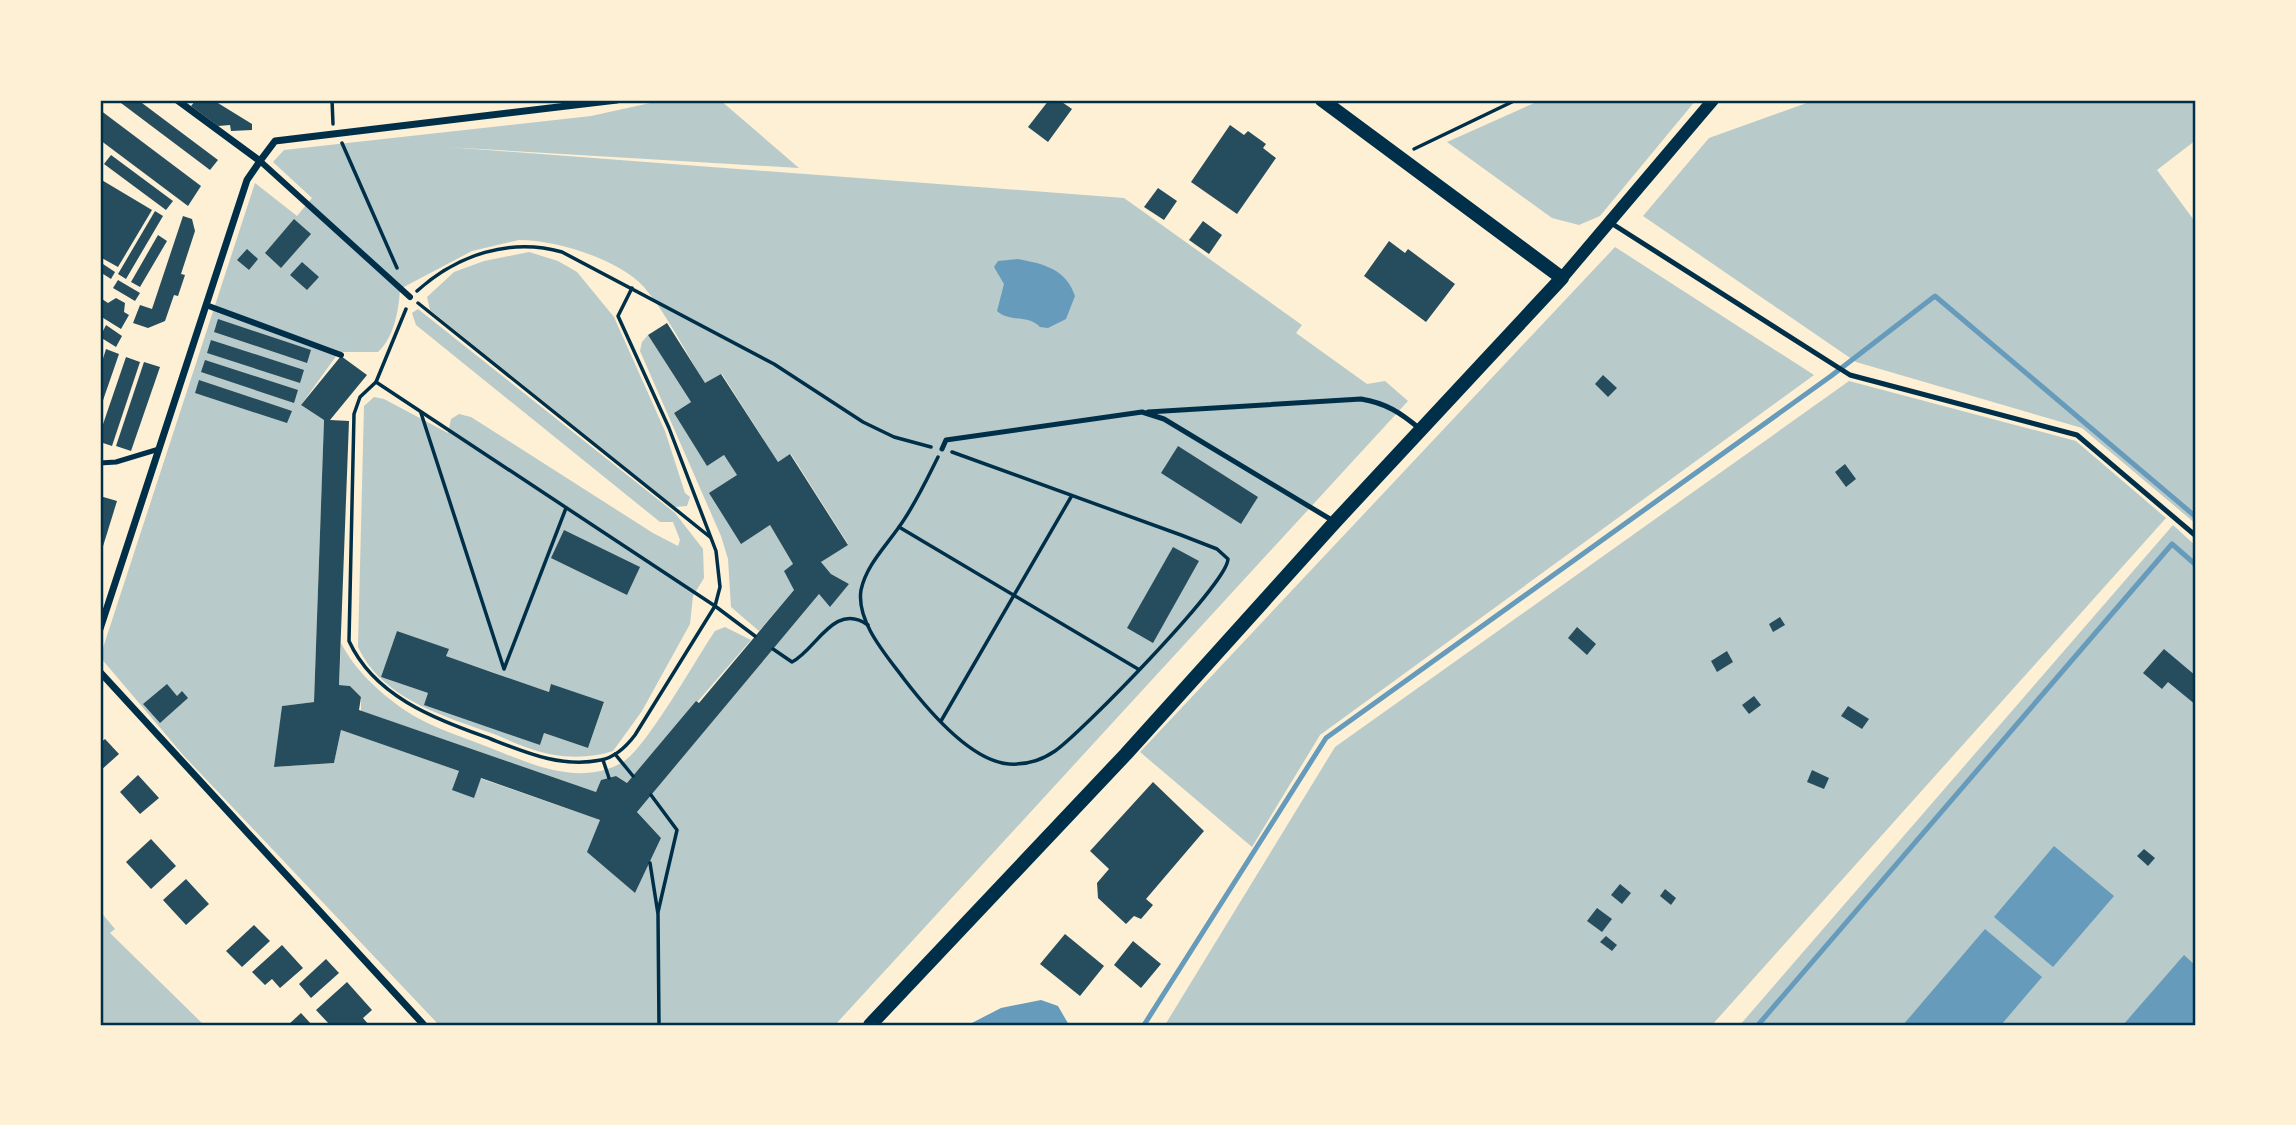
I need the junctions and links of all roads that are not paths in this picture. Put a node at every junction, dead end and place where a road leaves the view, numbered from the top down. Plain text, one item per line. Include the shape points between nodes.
1 (177, 100) edge
2 (617, 100) edge
3 (1322, 100) edge
4 (1713, 100) edge
5 (260, 161) junction
6 (1611, 223) junction
7 (1562, 278) junction
8 (410, 297) road end
9 (206, 305) junction
10 (341, 355) dead end
11 (1142, 412) junction
12 (1420, 429) junction
13 (159, 449) junction
14 (942, 449) road end
15 (100, 463) edge
16 (1335, 522) junction
17 (2196, 536) edge
18 (100, 629) edge
19 (100, 672) edge
20 (424, 1025) edge
21 (870, 1025) edge

1 - 5 street
2 - 5 street via 275,141
3 - 7 main road
4 - 6 street
5 - 8 street
5 - 9 street via 247,180
6 - 7 street
6 - 17 lane via 1850,375 2077,435
7 - 12 main road
9 - 10 street
9 - 13 street
11 - 12 lane via 1361,399 1399,411
11 - 14 lane via 946,440
11 - 16 lane via 1164,418
12 - 16 main road
13 - 15 lane
13 - 18 street
16 - 21 main road via 1126,754
19 - 20 street

